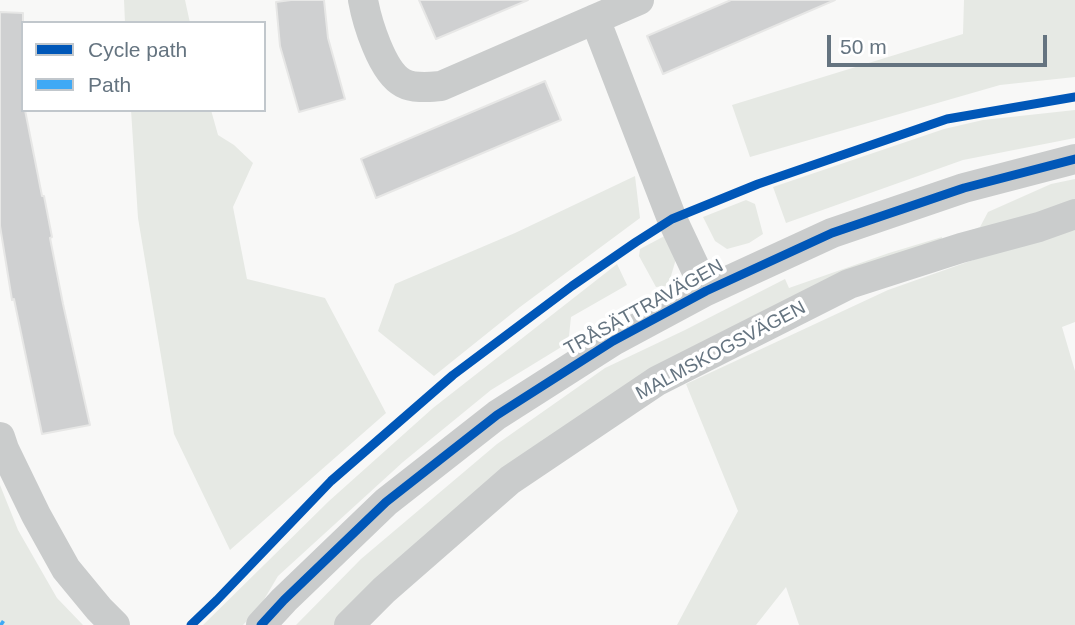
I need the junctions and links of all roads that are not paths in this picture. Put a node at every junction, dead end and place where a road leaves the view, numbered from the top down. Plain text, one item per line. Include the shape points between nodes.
1 (363, 0) edge
2 (639, 0) edge
3 (595, 19) junction
4 (1075, 159) edge
5 (1075, 214) edge
6 (706, 291) junction
7 (0, 437) edge
8 (115, 625) edge
9 (261, 625) edge
10 (349, 625) edge

1 - 3 street via 366,20 391,72 403,83 421,87 441,86
2 - 3 street
3 - 6 street via 672,219
4 - 6 street, TRÅSÄTTRAVÄGEN via 964,188 832,233
5 - 10 street, MALMSKOGSVÄGEN via 849,284 657,381 510,480
6 - 9 street, TRÅSÄTTRAVÄGEN via 613,341 497,415 386,502
7 - 8 street via 66,569

